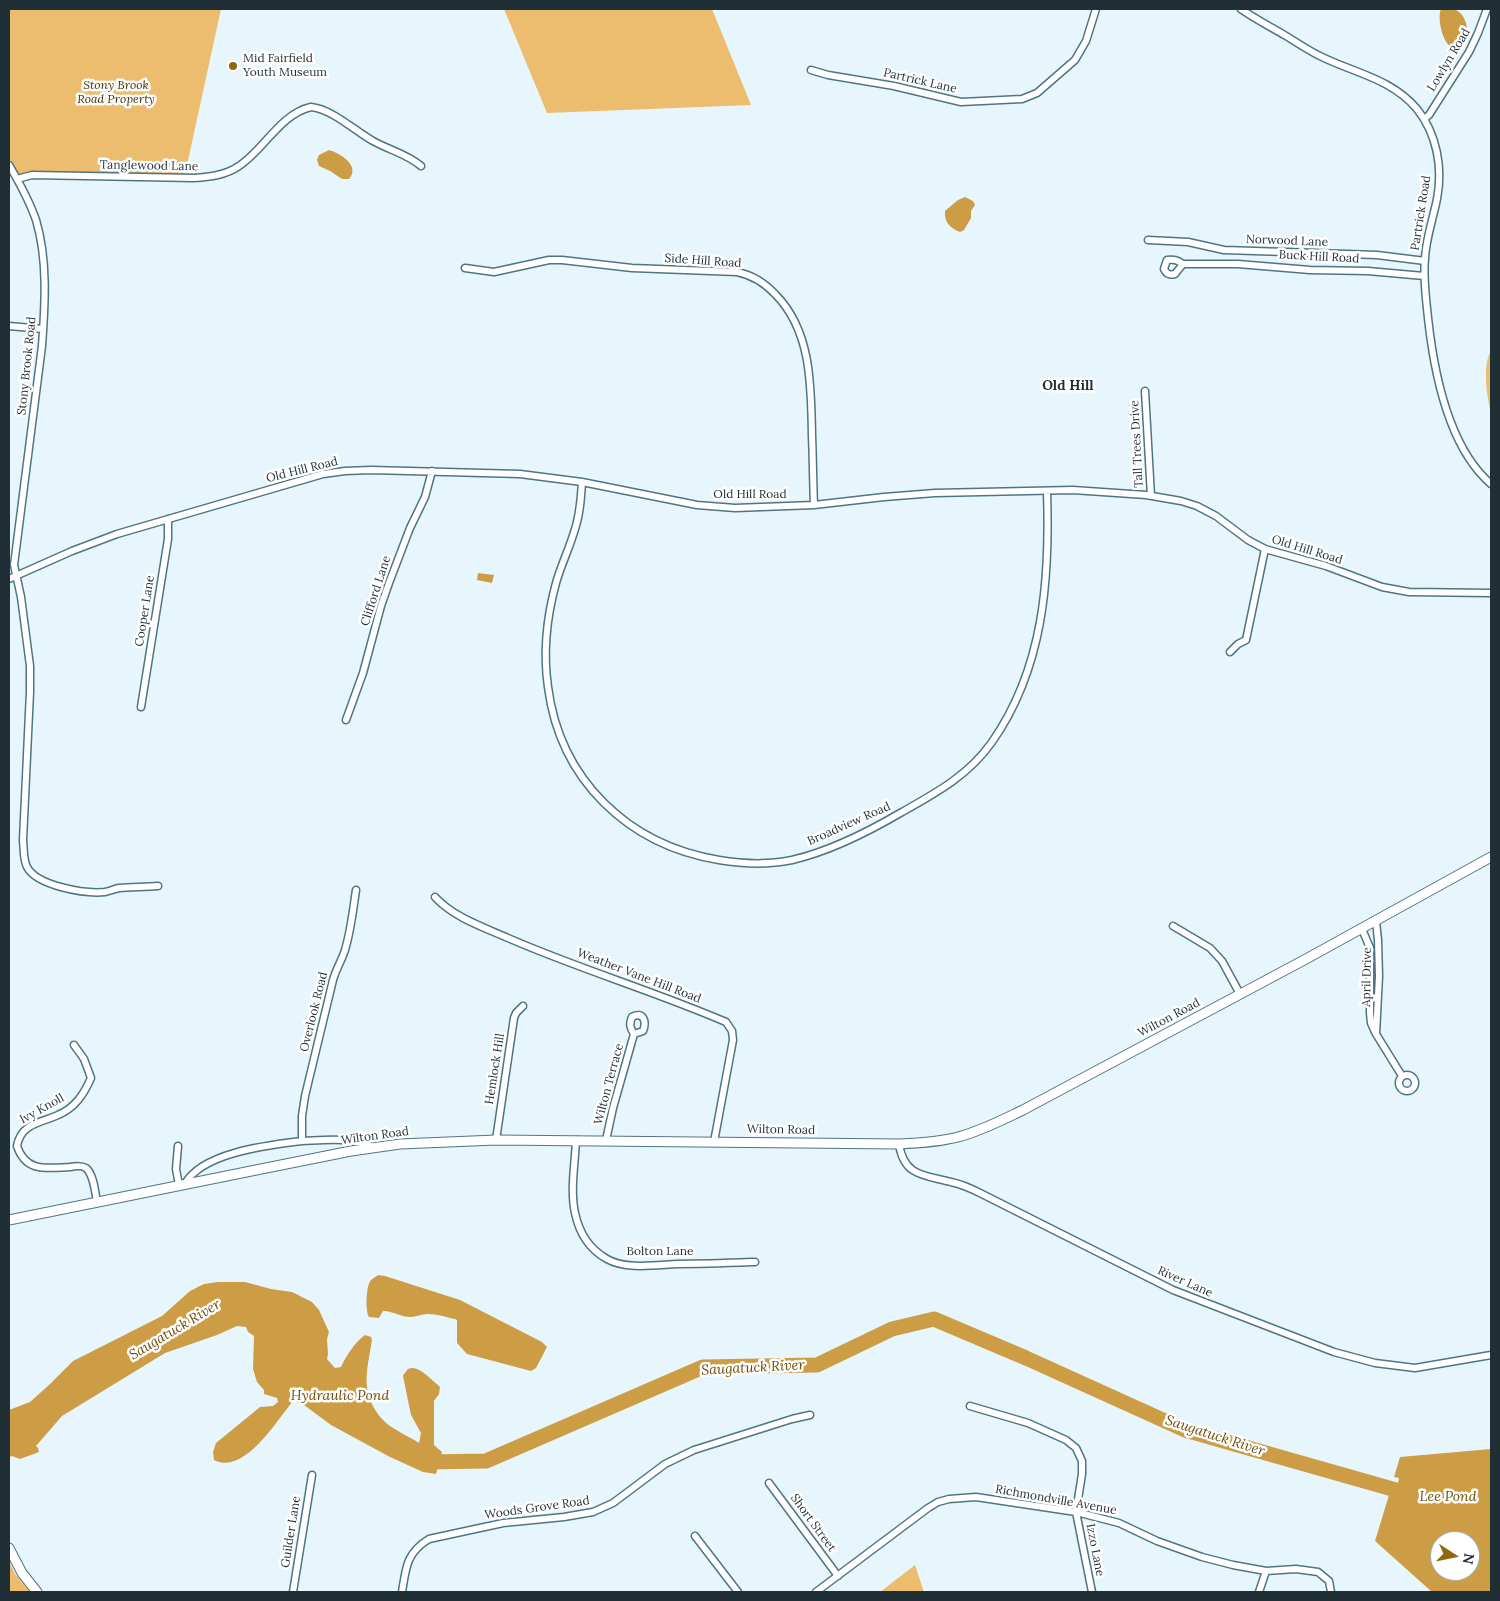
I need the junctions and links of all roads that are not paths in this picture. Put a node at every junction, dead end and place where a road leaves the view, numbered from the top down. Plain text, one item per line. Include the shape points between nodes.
1 (1096, 9) edge
2 (1241, 9) edge
3 (1487, 9) edge
4 (811, 70) dead end
5 (1424, 119) junction
6 (9, 165) edge
7 (421, 166) dead end
8 (17, 179) junction
9 (1148, 240) dead end
10 (1425, 260) junction
11 (1183, 264) dead end
12 (465, 268) dead end
13 (1424, 276) junction
14 (9, 326) edge
15 (43, 329) junction
16 (1145, 391) dead end
17 (432, 471) junction
18 (582, 482) junction
19 (1491, 484) edge
20 (1047, 491) junction
21 (1151, 496) junction
22 (814, 505) junction
23 (168, 519) junction
24 (1265, 549) junction
25 (16, 576) junction
26 (9, 579) edge
27 (1491, 593) edge
28 (1230, 652) dead end
29 (141, 707) dead end
30 (346, 720) dead end
31 (1491, 857) edge
32 (158, 886) dead end
33 (356, 890) dead end
34 (435, 897) dead end
35 (1376, 921) junction
36 (1173, 926) dead end
37 (1362, 929) junction
38 (1240, 994) junction
39 (523, 1006) dead end
40 (634, 1034) dead end
41 (1376, 1034) junction
42 (74, 1045) dead end
43 (1402, 1076) dead end
44 (496, 1140) junction
45 (576, 1140) junction
46 (606, 1140) junction
47 (302, 1141) junction
48 (714, 1142) junction
49 (899, 1144) junction
50 (178, 1146) dead end
51 (374, 1148) junction
52 (182, 1184) junction
53 (97, 1202) junction
54 (9, 1220) edge
55 (755, 1262) dead end
56 (1491, 1355) edge
57 (970, 1406) dead end
58 (810, 1415) dead end
59 (312, 1475) dead end
60 (769, 1483) dead end
61 (1076, 1512) junction
62 (695, 1536) dead end
63 (9, 1548) edge
64 (1266, 1570) junction
65 (838, 1576) junction
66 (37, 1592) edge
67 (293, 1592) edge
68 (402, 1592) edge
69 (738, 1592) edge
70 (816, 1592) edge
71 (1092, 1592) edge
72 (1259, 1592) edge
73 (1332, 1592) edge

1 - 4 street, Partrick Lane via 1086,42 1075,60 1037,93 1022,99 961,102
2 - 5 street, Partrick Road via 1322,58 1390,86 1413,104
3 - 5 street, Lowlyn Road via 1469,52
5 - 10 street, Partrick Road via 1436,148 1439,174
6 - 8 street, Stony Brook Road
7 - 8 street, Tanglewood Lane via 407,156 374,142 327,112 311,107 286,121 241,165 220,174 194,178 32,175
8 - 15 street, Stony Brook Road via 40,238 44,279
9 - 10 street, Norwood Lane via 1188,242 1224,250 1377,255
10 - 13 street, Partrick Road
11 - 13 street, Buck Hill Road via 1238,264
12 - 22 street, Side Hill Road via 494,272 562,260 632,268 737,272 764,284 778,296 794,318 806,354 812,407
13 - 19 street, Partrick Road via 1432,355 1442,396 1468,456
14 - 15 street
15 - 25 street, Stony Brook Road via 14,562
16 - 21 street, Tall Trees Drive
17 - 18 street, Old Hill Road via 520,474
17 - 23 street, Old Hill Road via 328,473
17 - 30 street, Clifford Lane via 425,497 381,606
18 - 20 street, Broadview Road via 576,528 554,593 546,650 549,692 561,738 573,764 598,796 632,827 689,853 737,863 791,860 826,850 943,789 982,755 1017,699 1041,621 1048,563
18 - 22 street, Old Hill Road via 710,507
20 - 21 street, Old Hill Road
20 - 22 street, Old Hill Road via 910,494
21 - 24 street, Old Hill Road via 1202,508
23 - 25 street, Old Hill Road via 101,540
23 - 29 street, Cooper Lane via 168,539
24 - 27 street, Old Hill Road via 1396,590
24 - 28 street via 1246,640
25 - 26 street, Old Hill Road
25 - 32 street, Stony Brook Road via 30,666 23,840 27,866 40,880 75,890 102,892
31 - 35 main road, Wilton Road
33 - 47 street, Overlook Road via 346,944 333,980 305,1096
34 - 48 street, Weather Vane Hill Road via 444,907 484,927 726,1022 732,1030 732,1040
35 - 37 main road, Wilton Road
35 - 41 street, April Drive via 1379,976
36 - 38 street via 1210,948 1222,961
37 - 38 main road, Wilton Road
37 - 41 street, April Drive via 1370,948 1370,1013
38 - 49 main road, Wilton Road via 989,1126 946,1140
39 - 44 street, Hemlock Hill via 514,1018
40 - 46 street, Wilton Terrace
41 - 43 street, April Drive
42 - 53 street, Ivy Knoll via 91,1078 84,1093 59,1115 27,1128 18,1139 18,1146 22,1157 38,1167 86,1168
44 - 45 main road, Wilton Road
44 - 51 main road, Wilton Road
45 - 46 main road, Wilton Road
45 - 55 street, Bolton Lane via 575,1212 584,1237 608,1259 634,1265
46 - 48 main road, Wilton Road
47 - 51 street via 346,1140
47 - 52 street via 225,1156 193,1173
48 - 49 main road, Wilton Road
49 - 56 street, River Lane via 902,1159 918,1174 980,1192 1172,1290 1316,1346 1369,1362 1415,1368
50 - 52 street via 176,1170
51 - 52 main road, Wilton Road
52 - 53 main road, Wilton Road
53 - 54 main road, Wilton Road
57 - 61 street via 1028,1423 1076,1448 1082,1461 1082,1474
58 - 68 street, Woods Grove Road via 694,1450 666,1464 613,1503 593,1512 502,1523 429,1539 411,1553
59 - 67 street, Guilder Lane
60 - 65 street, Short Street
61 - 64 street, Richmondville Avenue via 1119,1523 1202,1557
61 - 65 street, Richmondville Avenue via 976,1497 949,1499 928,1508
61 - 71 street, Izzo Lane
62 - 69 street
63 - 66 main road
64 - 72 street
64 - 73 street, Richmondville Avenue via 1318,1572 1329,1581
65 - 70 street, Richmondville Avenue

